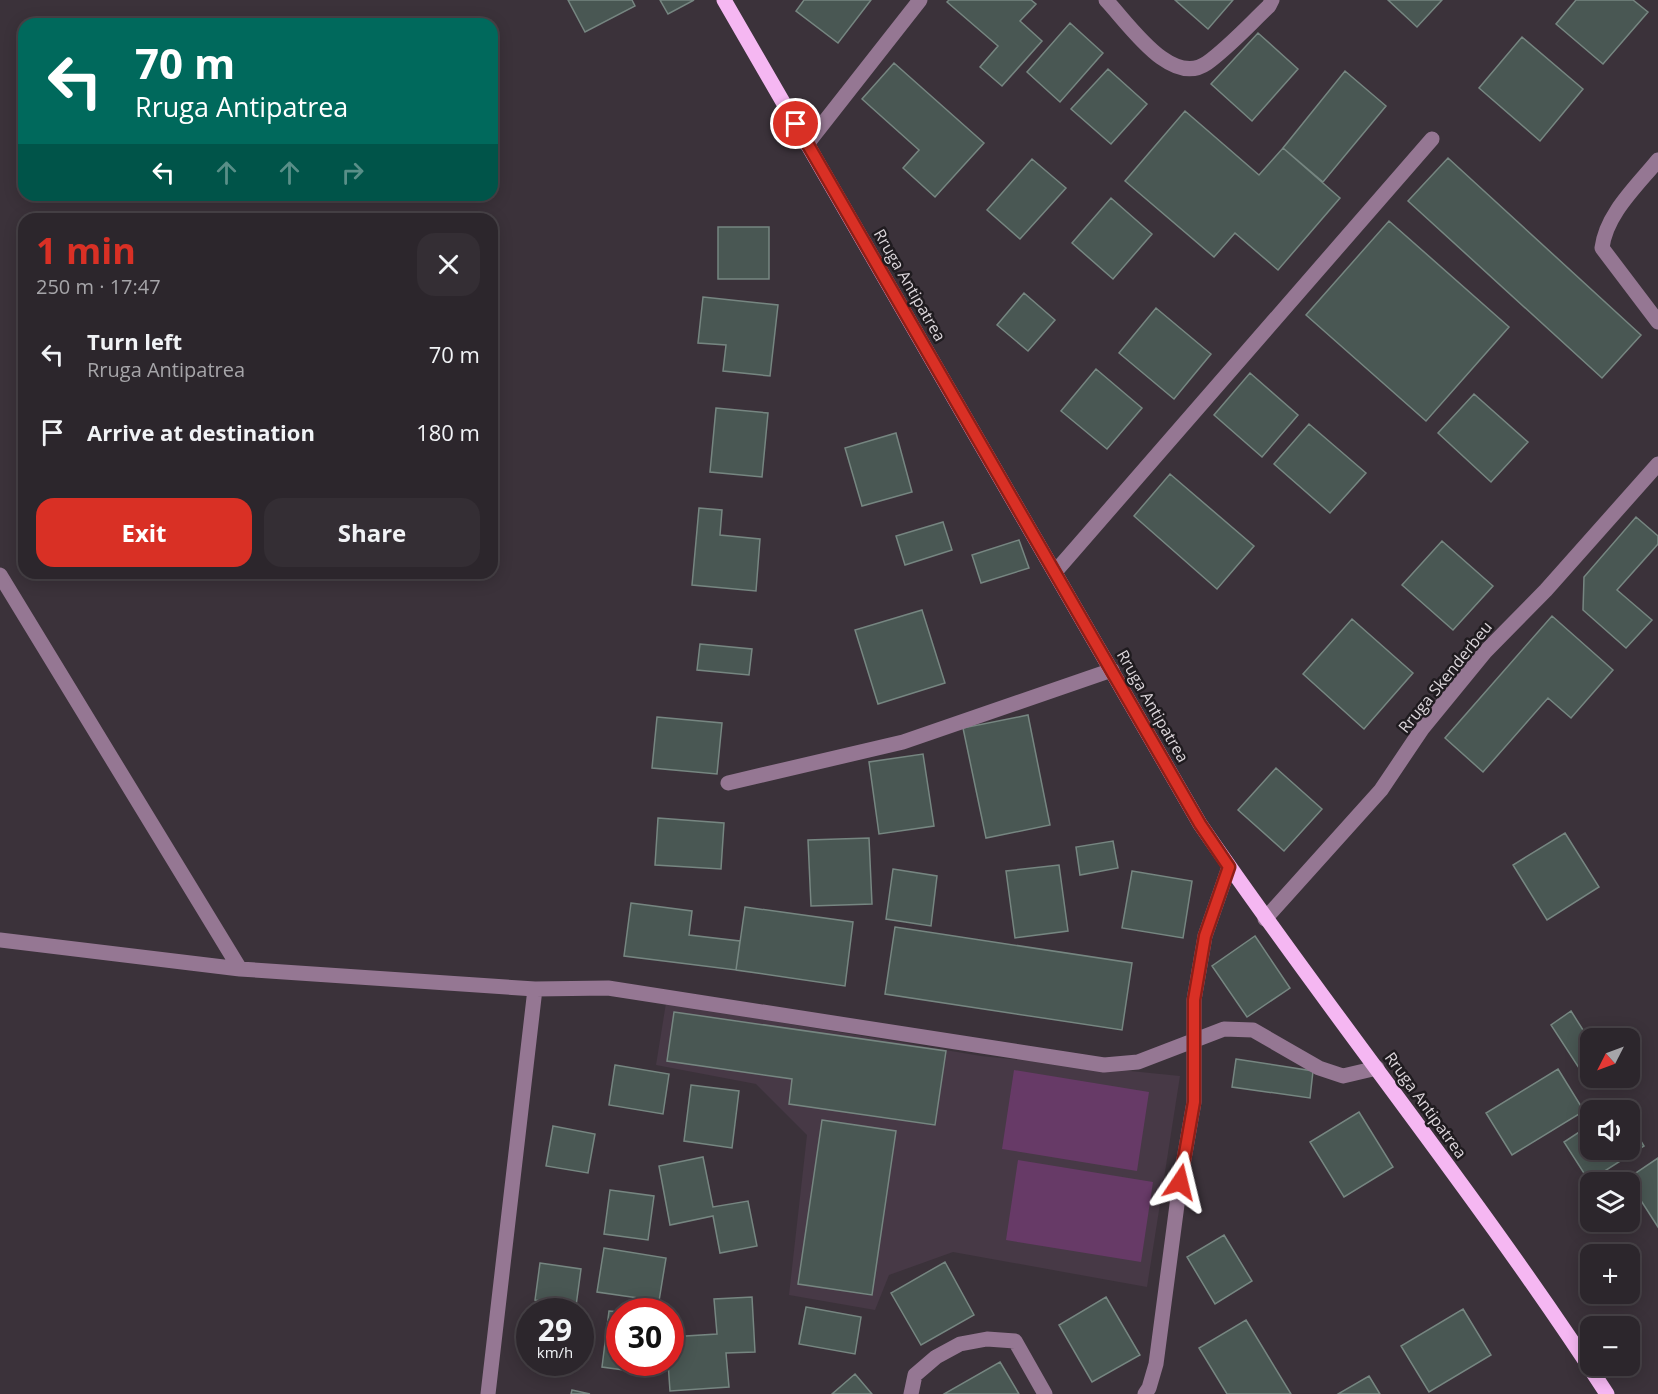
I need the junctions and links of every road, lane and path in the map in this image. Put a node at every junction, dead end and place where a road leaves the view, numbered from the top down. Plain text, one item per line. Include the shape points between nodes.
1 (724, 0) edge
2 (920, 0) edge
3 (1106, 0) edge
4 (1272, 0) edge
5 (1432, 139) dead end
6 (807, 144) junction
7 (1658, 160) edge
8 (1658, 322) edge
9 (1658, 464) edge
10 (1055, 572) junction
11 (0, 575) edge
12 (1112, 670) junction
13 (728, 783) dead end
14 (1229, 867) junction
15 (1265, 919) junction
16 (0, 940) edge
17 (240, 969) junction
18 (535, 989) junction
19 (1195, 1040) junction
20 (1377, 1068) junction
21 (488, 1394) edge
22 (911, 1394) edge
23 (1045, 1394) edge
24 (1145, 1394) edge
25 (1606, 1394) edge

1 - 6 main road, Rruga Antipatrea
2 - 6 street
3 - 4 street via 1165,62 1186,69 1206,64
5 - 10 street
6 - 10 main road, Rruga Antipatrea
7 - 8 street via 1613,217 1604,232 1602,248
9 - 15 street, Rruga Skenderbeu via 1485,652 1422,729 1381,790
10 - 12 main road, Rruga Antipatrea
11 - 17 street
12 - 13 street via 903,742
12 - 14 main road, Rruga Antipatrea
14 - 15 main road, Rruga Antipatrea
14 - 19 street via 1205,936 1194,1000
15 - 20 main road, Rruga Antipatrea
16 - 17 street
17 - 18 street
18 - 19 street via 608,988 1104,1065 1138,1062
18 - 21 street
19 - 20 street via 1224,1029 1253,1030 1319,1068 1343,1076
19 - 24 street via 1194,1102 1156,1364
20 - 25 main road, Rruga Antipatrea via 1559,1321
22 - 23 street via 915,1375 936,1357 960,1344 987,1339 1015,1341

